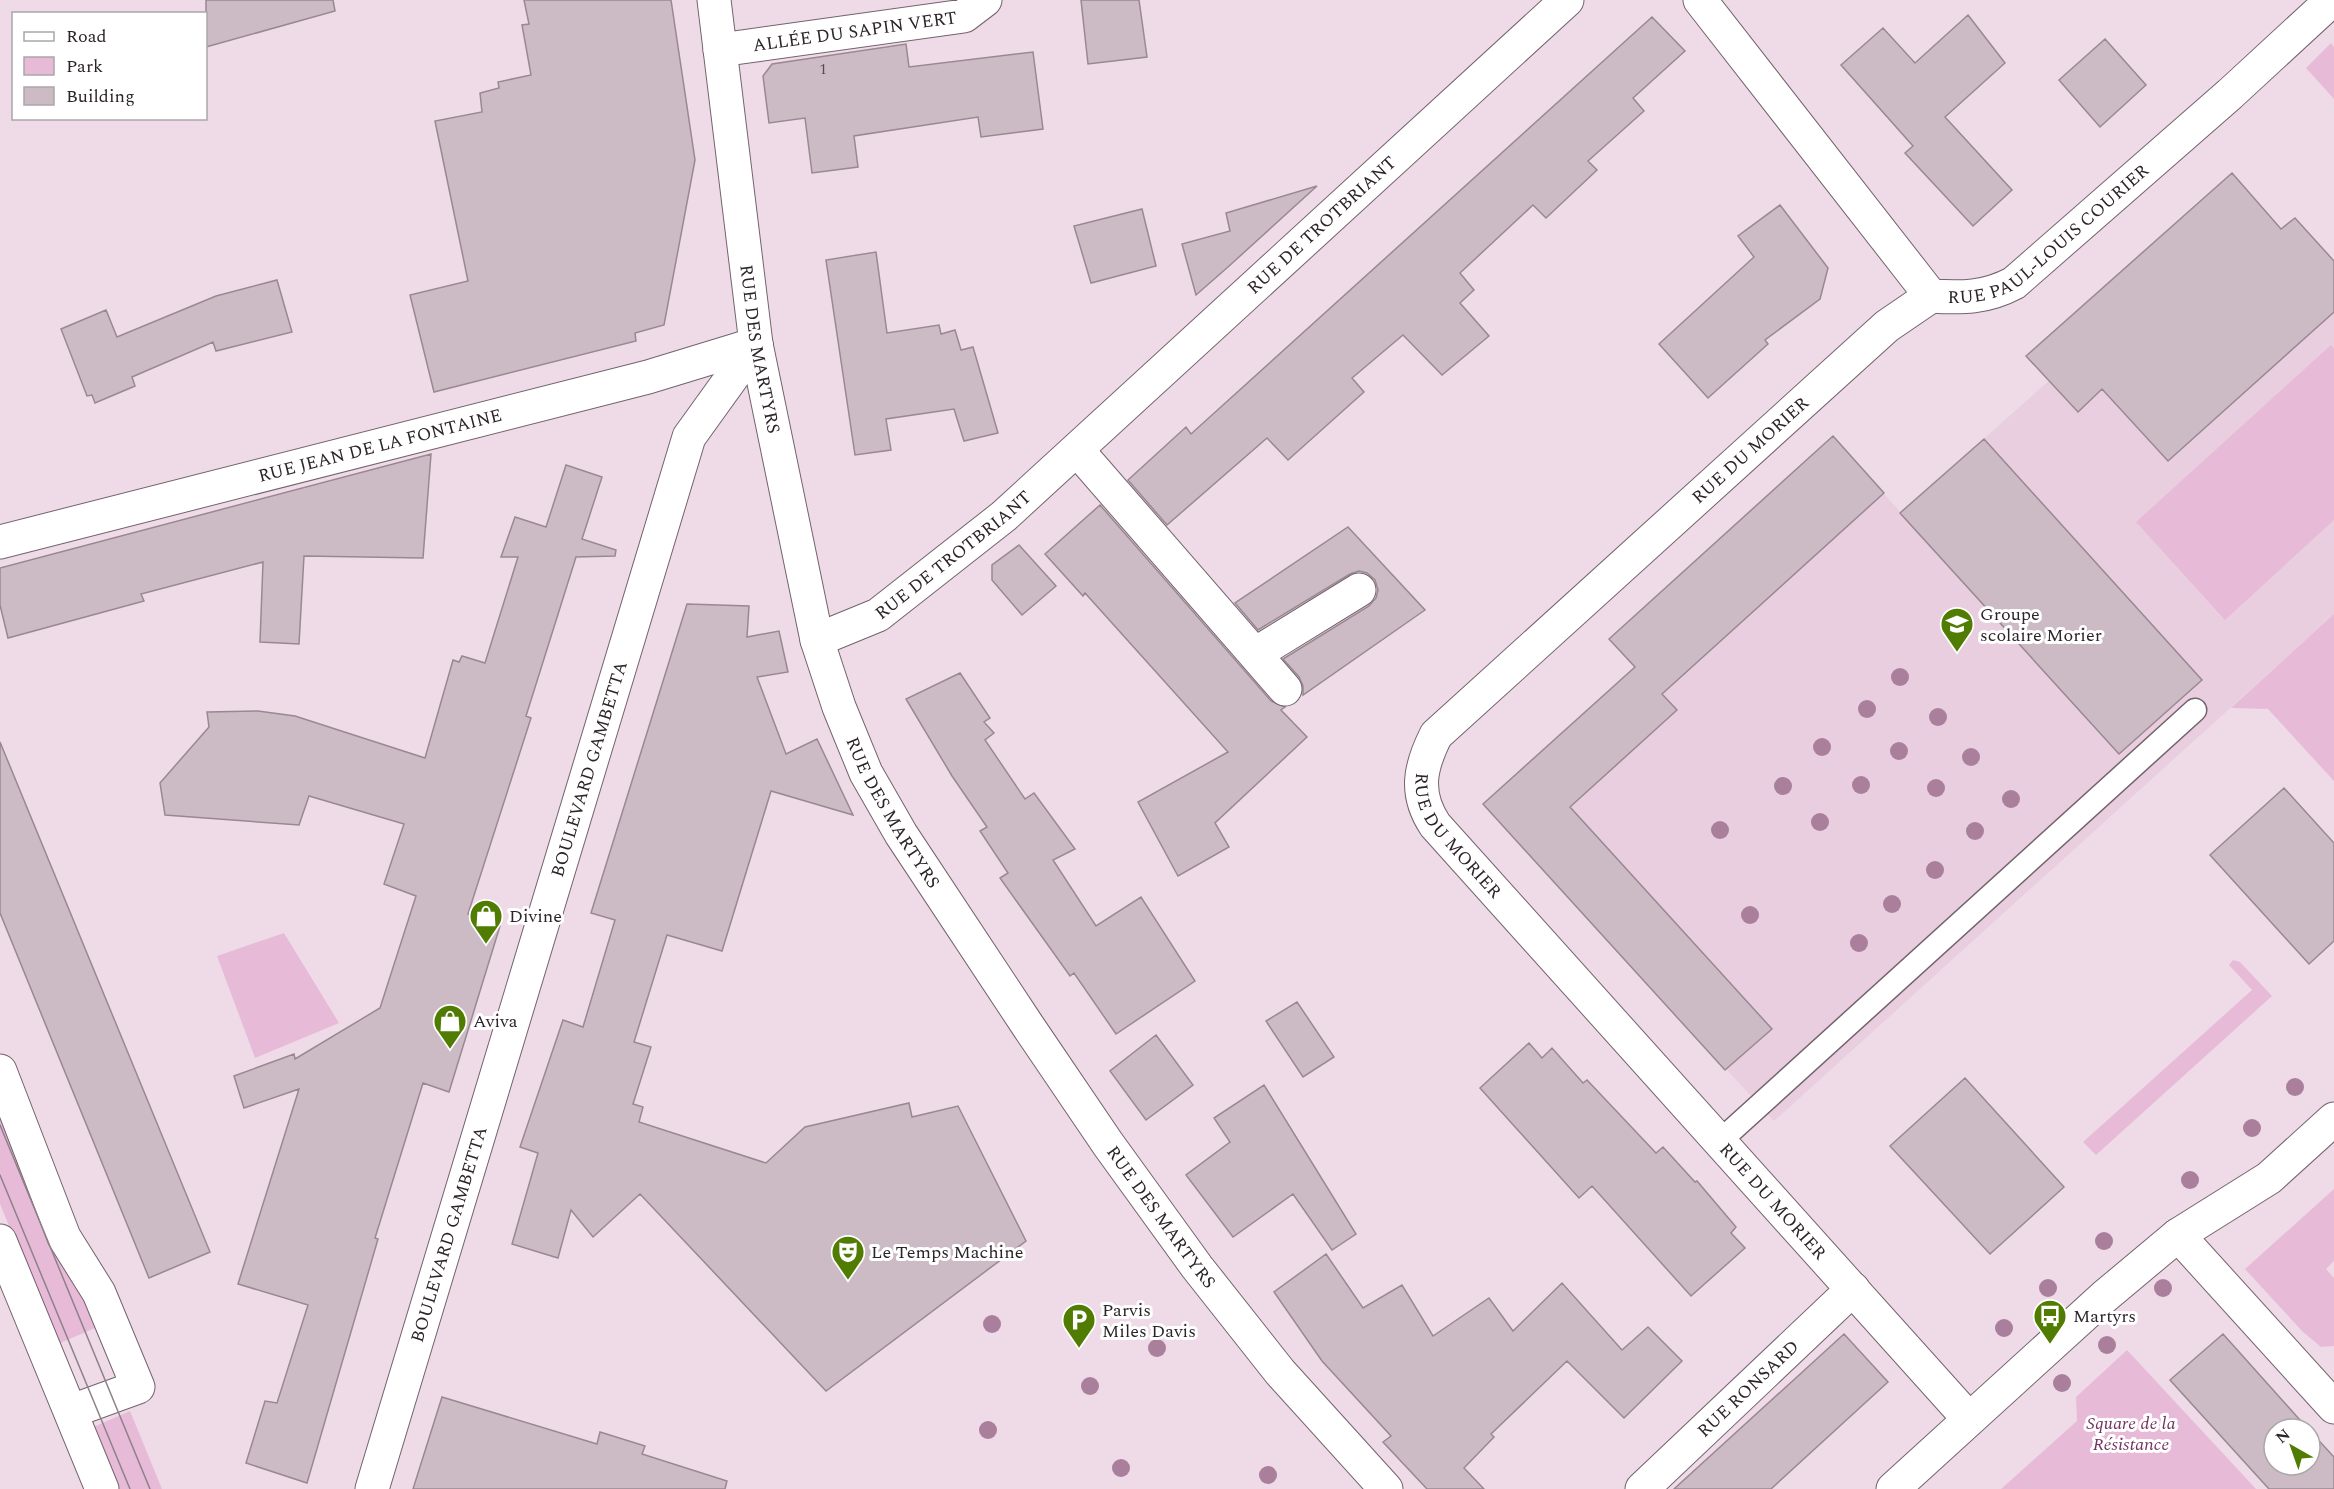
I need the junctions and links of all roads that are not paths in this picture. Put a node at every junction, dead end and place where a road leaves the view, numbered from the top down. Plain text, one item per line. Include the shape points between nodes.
1 (714, 0) edge
2 (985, 0) edge
3 (1568, 0) edge
4 (1700, 0) edge
5 (2332, 0) edge
6 (720, 50) junction
7 (1931, 296) junction
8 (756, 344) junction
9 (1078, 452) junction
10 (0, 542) edge
11 (1359, 590) dead end
12 (817, 640) junction
13 (1255, 654) junction
14 (1285, 689) dead end
15 (2195, 710) dead end
16 (0, 1071) edge
17 (2334, 1119) edge
18 (1720, 1141) junction
19 (2178, 1235) junction
20 (0, 1240) edge
21 (1853, 1289) junction
22 (2323, 1379) edge
23 (2334, 1407) edge
24 (72, 1411) junction
25 (1969, 1419) junction
26 (1372, 1484) edge
27 (102, 1489) edge
28 (372, 1489) edge
29 (1642, 1489) edge
30 (1893, 1489) edge

1 - 6 street, RUE DES MARTYRS
2 - 6 street, ALLÉE DU SAPIN VERT via 964,16
3 - 9 street, RUE DE TROTBRIANT
4 - 7 street, RUE PAUL-LOUIS COURIER
5 - 7 street, RUE PAUL-LOUIS COURIER via 2014,283 1971,298
6 - 8 street, RUE DES MARTYRS
7 - 18 street, RUE DU MORIER via 1887,326 1436,735 1425,756 1421,781 1424,807 1435,825
8 - 10 street, RUE JEAN DE LA FONTAINE via 648,377
8 - 12 street, RUE DES MARTYRS
8 - 28 street, BOULEVARD GAMBETTA via 689,437
9 - 12 street, RUE DE TROTBRIANT via 878,615
9 - 13 street
11 - 13 street
12 - 26 street, RUE DES MARTYRS via 866,773 901,834 1108,1144 1197,1267
13 - 14 street
15 - 18 lane
16 - 24 street via 64,1238 99,1293 138,1387
17 - 19 street via 2269,1178
18 - 21 street, RUE DU MORIER
19 - 22 street
19 - 25 street
20 - 24 street
21 - 25 street, RUE DU MORIER
21 - 29 street, RUE RONSARD
22 - 23 street
24 - 27 street
25 - 30 street

